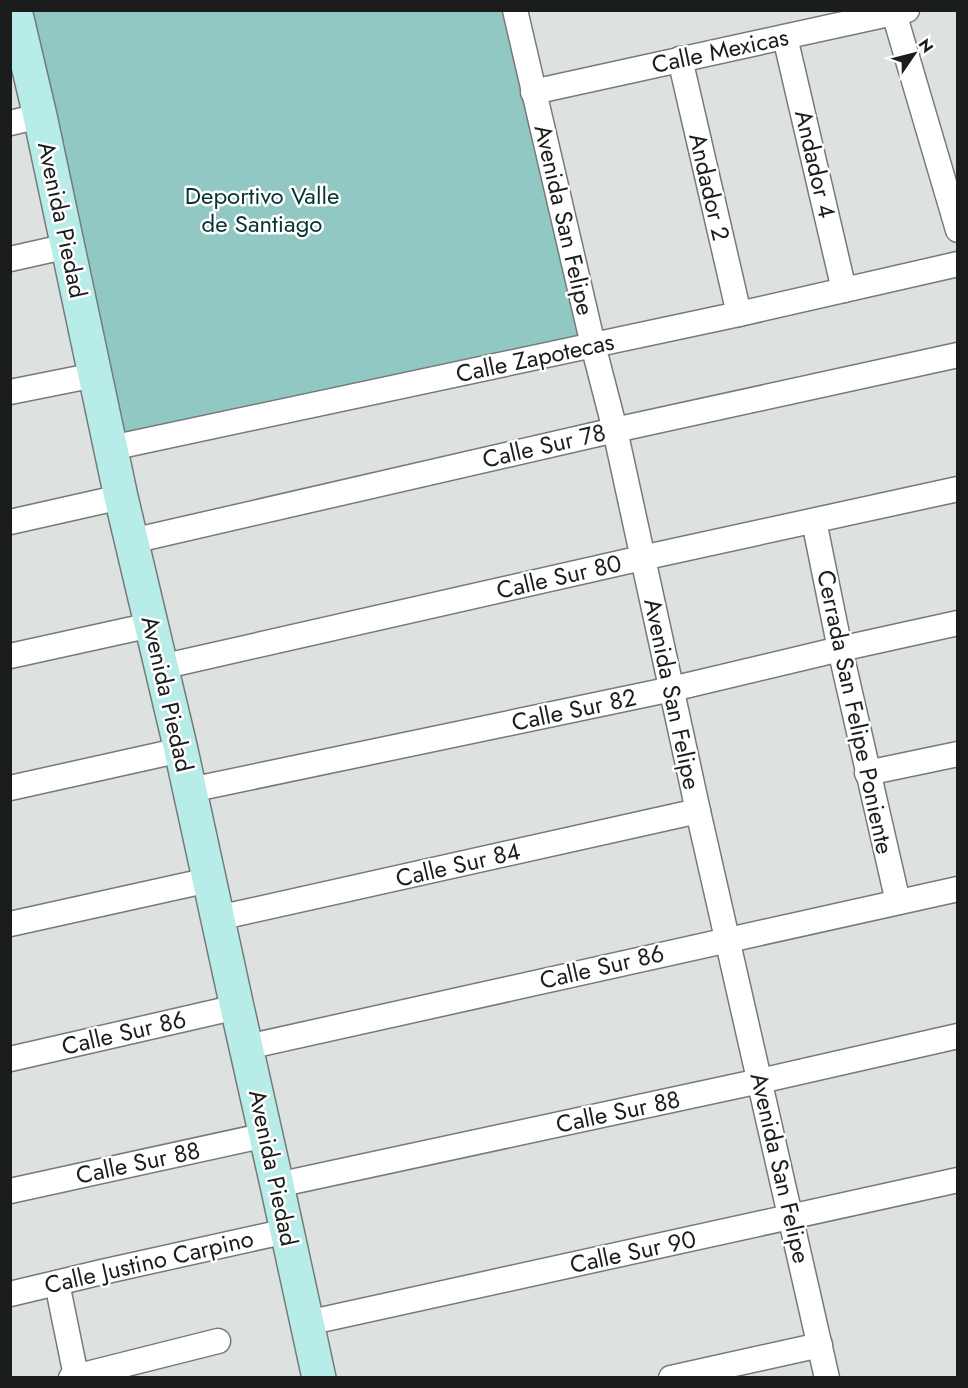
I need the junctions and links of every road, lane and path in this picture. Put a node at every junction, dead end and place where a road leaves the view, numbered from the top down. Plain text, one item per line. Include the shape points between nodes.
1 (15, 10) edge
2 (515, 10) edge
3 (901, 12) edge
4 (785, 37) junction
5 (680, 59) junction
6 (533, 92) junction
7 (25, 120) edge
8 (957, 230) edge
9 (68, 246) junction
10 (10, 259) edge
11 (957, 264) edge
12 (844, 290) junction
13 (739, 314) junction
14 (593, 345) junction
15 (957, 355) edge
16 (95, 375) junction
17 (10, 392) edge
18 (615, 430) junction
19 (111, 448) junction
20 (957, 489) edge
21 (121, 497) junction
22 (814, 521) junction
23 (10, 522) edge
24 (132, 541) junction
25 (642, 558) junction
26 (957, 623) edge
27 (151, 625) junction
28 (840, 649) junction
29 (10, 656) edge
30 (160, 667) junction
31 (672, 689) junction
32 (181, 750) junction
33 (957, 754) edge
34 (867, 773) junction
35 (10, 788) edge
36 (190, 790) junction
37 (698, 811) junction
38 (209, 880) junction
39 (957, 889) edge
40 (898, 902) junction
41 (218, 918) junction
42 (10, 924) edge
43 (727, 939) junction
44 (237, 1007) junction
45 (957, 1036) edge
46 (247, 1047) junction
47 (10, 1059) edge
48 (760, 1081) junction
49 (266, 1135) junction
50 (957, 1181) edge
51 (278, 1185) junction
52 (10, 1191) edge
53 (791, 1217) junction
54 (287, 1231) junction
55 (57, 1283) junction
56 (10, 1294) edge
57 (308, 1323) junction
58 (218, 1341) dead end
59 (820, 1345) junction
60 (73, 1377) edge
61 (319, 1377) edge
62 (671, 1377) edge
63 (827, 1377) edge

1 - 7 street, Avenida Piedad
2 - 6 street, Avenida San Felipe
3 - 4 street, Calle Mexicas
3 - 8 street
4 - 5 street, Calle Mexicas
4 - 12 street, Andador 4
5 - 6 street, Calle Mexicas
5 - 13 street, Andador 2
6 - 14 street, Avenida San Felipe
7 - 9 street, Avenida Piedad
9 - 10 street
9 - 16 street, Avenida Piedad
11 - 12 street, Calle Zapotecas
12 - 13 street, Calle Zapotecas
13 - 14 street, Calle Zapotecas
14 - 18 street, Avenida San Felipe
14 - 19 street, Calle Zapotecas
15 - 18 street, Calle Sur 78
16 - 17 street
16 - 19 street, Avenida Piedad
18 - 24 street, Calle Sur 78
18 - 25 street, Avenida San Felipe
19 - 21 street, Avenida Piedad
20 - 22 street, Calle Sur 80
21 - 23 street
21 - 24 street, Avenida Piedad
22 - 25 street, Calle Sur 80
22 - 28 street, Cerrada San Felipe Poniente
24 - 27 street, Avenida Piedad
25 - 30 street, Calle Sur 80
25 - 31 street, Avenida San Felipe
26 - 28 street, Calle Sur 82
27 - 29 street
27 - 30 street, Avenida Piedad
28 - 31 street, Calle Sur 82
28 - 34 street, Cerrada San Felipe Poniente
30 - 32 street, Avenida Piedad
31 - 36 street, Calle Sur 82
31 - 37 street, Avenida San Felipe
32 - 35 street
32 - 36 street, Avenida Piedad
33 - 34 street
34 - 40 street, Cerrada San Felipe Poniente
36 - 38 street, Avenida Piedad
37 - 41 street, Calle Sur 84
37 - 43 street, Avenida San Felipe
38 - 41 street, Avenida Piedad
38 - 42 street
39 - 40 street, Calle Sur 86
40 - 43 street, Calle Sur 86
41 - 44 street, Avenida Piedad
43 - 46 street, Calle Sur 86
43 - 48 street, Avenida San Felipe
44 - 46 street, Avenida Piedad
44 - 47 street, Calle Sur 86
45 - 48 street, Calle Sur 88
46 - 49 street, Avenida Piedad
48 - 51 street, Calle Sur 88
48 - 53 street, Avenida San Felipe
49 - 51 street, Avenida Piedad
49 - 52 street, Calle Sur 88
50 - 53 street, Calle Sur 90
51 - 54 street, Avenida Piedad
53 - 57 street, Calle Sur 90
53 - 59 street, Avenida San Felipe
54 - 55 street, Calle Justino Carpino
54 - 57 street, Avenida Piedad
55 - 56 street, Calle Justino Carpino
55 - 60 street
57 - 61 street, Avenida Piedad
58 - 60 street
59 - 62 street
59 - 63 street, Avenida San Felipe

